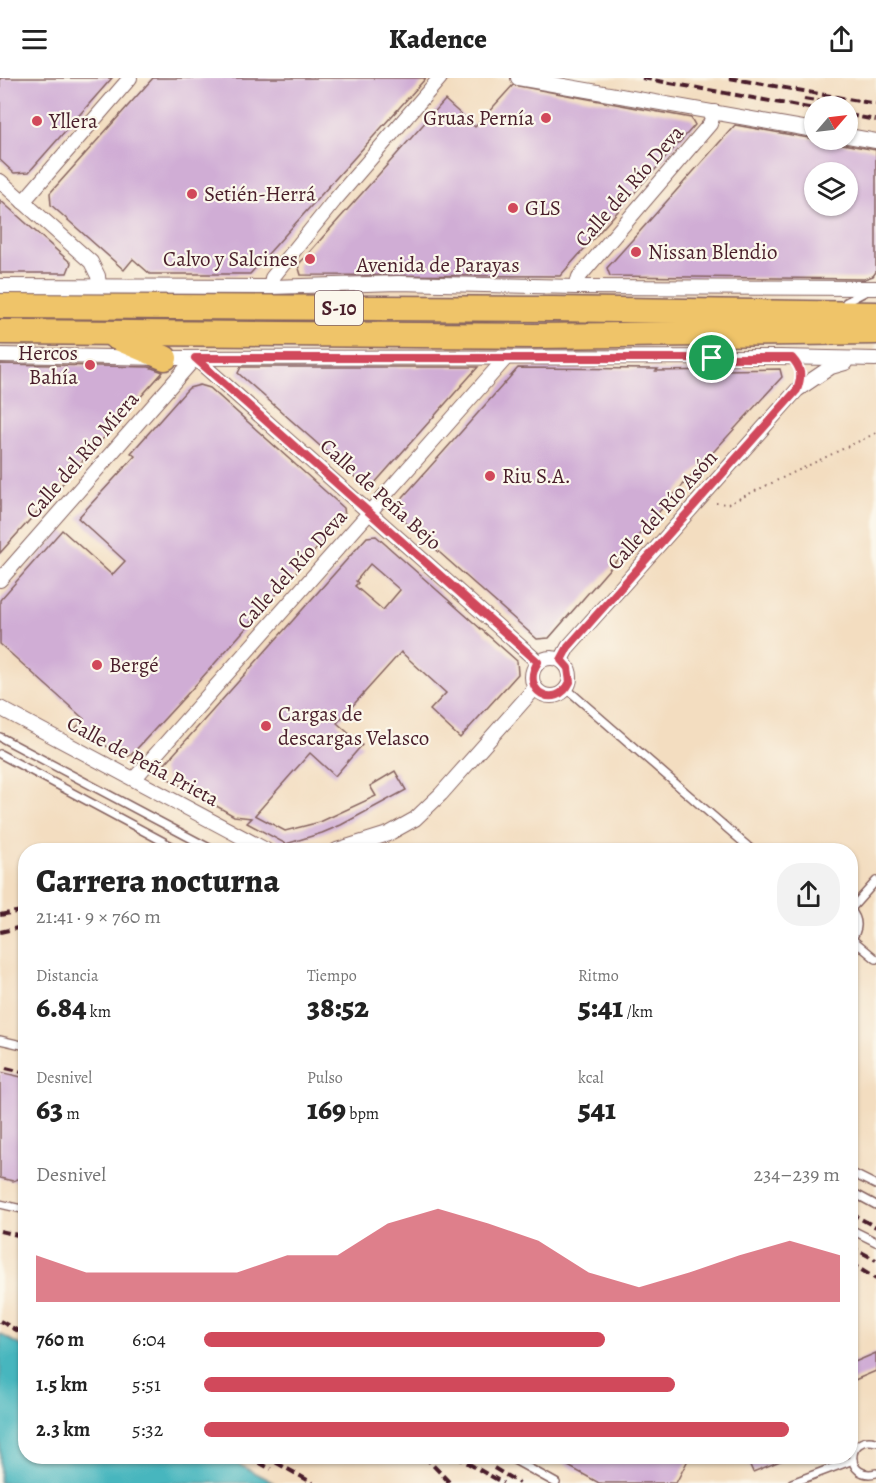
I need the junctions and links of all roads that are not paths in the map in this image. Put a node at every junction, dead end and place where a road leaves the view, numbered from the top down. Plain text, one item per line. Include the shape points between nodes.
1 (130, 78) edge
2 (440, 78) edge
3 (518, 78) edge
4 (714, 112) junction
5 (804, 128) edge
6 (858, 138) edge
7 (876, 141) edge
8 (0, 181) edge
9 (23, 202) junction
10 (0, 286) edge
11 (99, 286) junction
12 (271, 287) junction
13 (576, 287) junction
14 (875, 293) edge
15 (0, 306) edge
16 (677, 311) junction
17 (876, 314) edge
18 (0, 332) edge
19 (105, 332) junction
20 (876, 332) edge
21 (677, 335) junction
22 (876, 343) edge
23 (0, 355) edge
24 (165, 358) junction
25 (195, 358) junction
26 (792, 358) junction
27 (505, 359) junction
28 (856, 359) junction
29 (876, 359) edge
30 (797, 390) junction
31 (371, 513) junction
32 (0, 580) edge
33 (561, 660) junction
34 (538, 662) junction
35 (535, 688) junction
36 (567, 688) junction
37 (0, 708) edge
38 (0, 737) edge
39 (0, 754) edge
40 (134, 779) junction
41 (166, 843) edge
42 (200, 843) edge
43 (253, 843) edge
44 (359, 843) edge
45 (744, 843) edge
46 (876, 881) edge
47 (858, 901) edge
48 (858, 945) edge
49 (876, 959) edge
50 (0, 1040) edge
51 (18, 1044) edge
52 (858, 1176) edge
53 (876, 1185) edge
54 (858, 1195) edge
55 (0, 1204) edge
56 (876, 1205) edge
57 (18, 1208) edge
58 (858, 1232) edge
59 (876, 1242) edge
60 (876, 1442) edge
61 (858, 1445) edge
62 (522, 1464) edge
63 (842, 1464) edge
64 (854, 1464) edge
65 (876, 1473) edge
66 (556, 1483) edge
67 (792, 1483) edge

1 - 9 street
2 - 12 street via 334,201 272,278
3 - 4 street
4 - 5 street
4 - 13 street, Calle del Río Deva via 710,124 579,277
6 - 7 street
8 - 9 street
9 - 11 street via 91,262
10 - 11 street, Avenida de Parayas
11 - 12 street, Avenida de Parayas
12 - 13 street, Avenida de Parayas via 398,284
13 - 14 street, Avenida de Parayas
14 - 16 highway via 846,302 789,302
15 - 16 highway, S-10
16 - 17 highway, S-10
18 - 19 highway, S-10
19 - 21 highway, S-10
19 - 24 highway
20 - 21 highway, S-10
21 - 22 highway
23 - 24 street
24 - 25 street
25 - 27 street
25 - 31 street, Calle de Peña Bejo
25 - 32 street, Calle del Río Miera
26 - 27 street
26 - 28 street
26 - 30 street via 801,372
27 - 31 street, Calle del Río Deva
28 - 29 street
28 - 30 street, Calle del Río Asón via 831,367
30 - 33 street, Calle del Río Asón via 568,647
31 - 34 street, Calle de Peña Bejo
31 - 40 street, Calle del Río Deva
33 - 34 street
33 - 36 street via 571,675
34 - 35 street via 532,677
35 - 36 street via 553,697
35 - 44 street via 415,819 388,834
36 - 45 lane
37 - 40 street, Calle de Peña Prieta
38 - 42 lane
39 - 41 lane
40 - 43 street, Calle de Peña Prieta
46 - 47 lane
48 - 49 lane
50 - 51 lane
52 - 53 lane
54 - 56 lane
55 - 57 lane
58 - 59 lane
60 - 61 lane
62 - 66 lane
63 - 67 lane
64 - 65 lane via 861,1472

